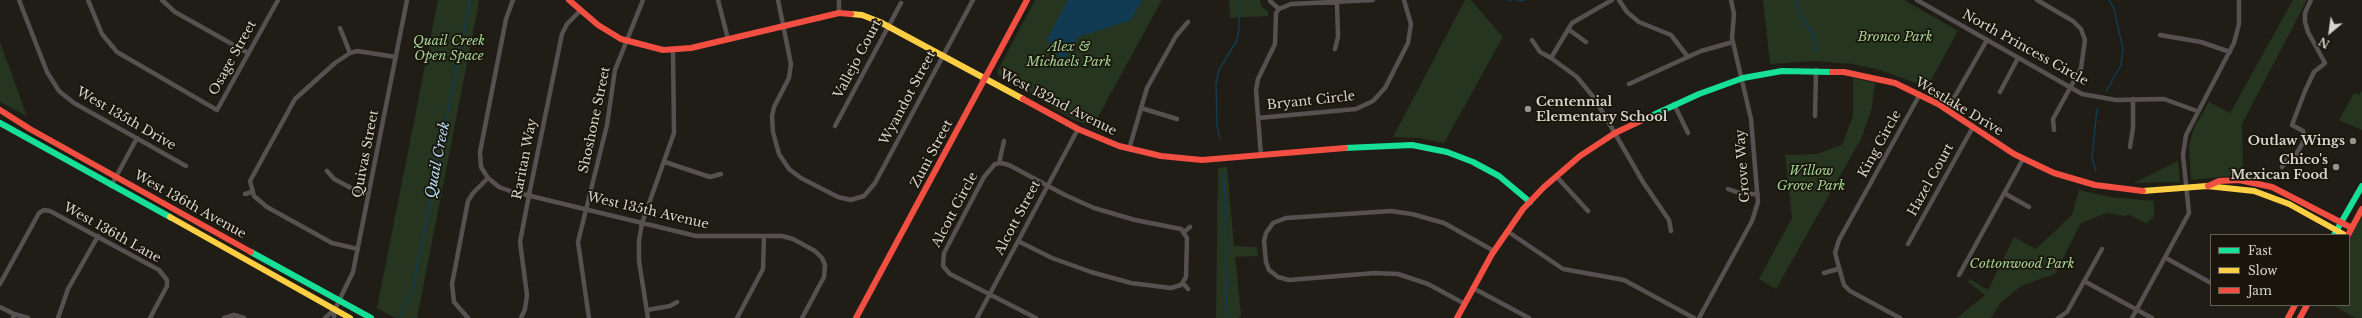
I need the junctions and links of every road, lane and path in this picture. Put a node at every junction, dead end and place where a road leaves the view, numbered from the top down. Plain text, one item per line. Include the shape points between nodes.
1 (19, 0) edge
2 (88, 0) edge
3 (162, 0) edge
4 (278, 0) edge
5 (407, 0) edge
6 (513, 0) edge
7 (569, 0) edge
8 (643, 0) edge
9 (718, 0) edge
10 (778, 0) edge
11 (839, 0) edge
12 (973, 0) edge
13 (1028, 0) edge
14 (1373, 0) edge
15 (1404, 0) edge
16 (1612, 0) edge
17 (1619, 0) edge
18 (1731, 0) edge
19 (1917, 0) edge
20 (2037, 0) edge
21 (2239, 0) edge
22 (2311, 0) edge
23 (1270, 1) edge
24 (1337, 2) junction
25 (901, 3) dead end
26 (1279, 8) junction
27 (581, 10) junction
28 (839, 13) junction
29 (1188, 22) dead end
30 (783, 26) junction
31 (888, 27) junction
32 (340, 28) dead end
33 (1568, 29) junction
34 (2160, 35) dead end
35 (728, 39) junction
36 (1532, 40) dead end
37 (1987, 40) junction
38 (628, 42) junction
39 (1586, 42) dead end
40 (1734, 42) junction
41 (1335, 49) dead end
42 (673, 50) junction
43 (2230, 52) junction
44 (248, 53) junction
45 (350, 53) junction
46 (942, 56) junction
47 (396, 57) junction
48 (1688, 57) junction
49 (1551, 58) junction
50 (2018, 58) junction
51 (1816, 70) junction
52 (1743, 78) junction
53 (985, 79) junction
54 (1629, 84) dead end
55 (2071, 88) junction
56 (2000, 92) dead end
57 (1920, 94) junction
58 (2133, 99) junction
59 (1674, 104) junction
60 (1141, 108) junction
61 (0, 110) edge
62 (1947, 110) junction
63 (2197, 111) junction
64 (1815, 116) dead end
65 (1258, 118) junction
66 (1177, 119) dead end
67 (0, 123) edge
68 (835, 126) dead end
69 (1973, 127) junction
70 (1078, 129) junction
71 (2054, 130) dead end
72 (1615, 133) junction
73 (1688, 133) dead end
74 (137, 138) junction
75 (1004, 141) dead end
76 (2130, 147) dead end
77 (1129, 149) junction
78 (1261, 156) junction
79 (2023, 158) junction
80 (665, 162) junction
81 (999, 163) junction
82 (186, 166) dead end
83 (2282, 167) dead end
84 (327, 171) dead end
85 (721, 174) dead end
86 (1556, 176) junction
87 (116, 177) junction
88 (488, 178) junction
89 (111, 186) junction
90 (1048, 186) junction
91 (2207, 186) junction
92 (2362, 186) edge
93 (1728, 189) dead end
94 (2187, 189) junction
95 (252, 192) junction
96 (369, 193) junction
97 (2004, 193) junction
98 (245, 194) dead end
99 (1758, 194) junction
100 (529, 195) junction
101 (1530, 202) junction
102 (2029, 207) dead end
103 (586, 208) junction
104 (2362, 209) edge
105 (1588, 211) dead end
106 (642, 223) junction
107 (2342, 223) junction
108 (1190, 227) dead end
109 (2352, 228) junction
110 (1507, 231) junction
111 (1670, 231) dead end
112 (1184, 232) junction
113 (2336, 233) edge
114 (2347, 234) edge
115 (98, 236) junction
116 (764, 236) junction
117 (1018, 241) junction
118 (1908, 244) dead end
119 (358, 249) junction
120 (2102, 249) dead end
121 (1494, 251) junction
122 (2166, 258) junction
123 (943, 266) junction
124 (937, 267) dead end
125 (1838, 269) junction
126 (1824, 273) dead end
127 (1959, 275) dead end
128 (2084, 281) junction
129 (2210, 282) edge
130 (1183, 283) junction
131 (0, 284) edge
132 (1474, 288) junction
133 (1188, 289) dead end
134 (989, 295) junction
135 (339, 300) junction
136 (678, 302) dead end
137 (1465, 304) junction
138 (2294, 306) edge
139 (2306, 306) edge
140 (0, 307) edge
141 (335, 309) junction
142 (647, 310) junction
143 (2137, 310) junction
144 (14, 316) edge
145 (28, 318) edge
146 (58, 318) edge
147 (150, 318) edge
148 (224, 318) edge
149 (244, 318) edge
150 (325, 318) edge
151 (334, 318) edge
152 (350, 318) edge
153 (371, 318) edge
154 (468, 318) edge
155 (520, 318) edge
156 (589, 318) edge
157 (648, 318) edge
158 (737, 318) edge
159 (802, 318) edge
160 (856, 318) edge
161 (977, 318) edge
162 (1036, 318) edge
163 (1457, 318) edge
164 (1529, 318) edge
165 (1694, 318) edge
166 (1699, 318) edge
167 (1900, 318) edge
168 (2058, 318) edge
169 (2132, 318) edge
170 (2152, 318) edge
171 (2288, 318) edge
172 (2300, 318) edge

1 - 74 street, West 135th Drive via 47,72 59,91 74,103
2 - 44 street, Osage Street via 102,34 122,56 218,110
3 - 44 street via 175,12
4 - 44 street, Osage Street
5 - 47 street, Quivas Street
6 - 88 street via 506,19 480,152 481,167
7 - 27 street, West 132nd Avenue
8 - 38 street, Shoshone Street
9 - 35 street
10 - 30 street
11 - 28 street
12 - 46 street, Wyandot Street
13 - 53 street, Zuni Street
14 - 24 street
15 - 65 street, Bryant Circle via 1411,24 1408,42 1385,88 1373,101 1356,109
16 - 33 street via 1577,19
17 - 48 street via 1627,12 1639,22 1671,35
18 - 40 street, Grove Way
19 - 37 street, North Princess Circle
20 - 55 street via 2073,21 2083,34 2084,58
21 - 43 street via 2239,24
22 - 83 street via 2305,13 2305,22 2325,63 2314,72 2292,125 2302,131 2305,139 2294,158 2287,159
23 - 26 street
24 - 26 street via 1291,4
24 - 41 street via 1338,37
25 - 31 street, Vallejo Court
26 - 65 street via 1276,13 1275,44 1258,79
27 - 38 street, West 132nd Avenue via 607,31
27 - 100 street, Raritan Way via 567,24 562,34
28 - 30 street, West 132nd Avenue
28 - 31 street, West 132nd Avenue via 862,15
29 - 60 street via 1176,36 1148,88
30 - 35 street, West 132nd Avenue
30 - 46 street, Wyandot Street via 791,64 789,78 772,116 779,154 789,169 838,197 856,200 864,196 875,183
31 - 46 street, West 132nd Avenue
31 - 68 street, Vallejo Court
32 - 45 street
33 - 39 street
33 - 49 street
34 - 43 street via 2201,42
35 - 42 street, West 132nd Avenue
36 - 49 street via 1540,52
37 - 50 street, North Princess Circle
37 - 62 street
38 - 42 street, West 132nd Avenue via 649,48
38 - 103 street, Shoshone Street via 614,75 607,125
40 - 48 street via 1714,46
40 - 52 street, Grove Way
42 - 80 street via 675,126
43 - 63 street
45 - 47 street via 367,51
45 - 95 street via 297,96 253,174 250,181
46 - 53 street, West 132nd Avenue
47 - 96 street, Quivas Street
48 - 54 street
49 - 72 street via 1582,82
50 - 55 street, North Princess Circle
50 - 56 street
51 - 52 street, Westlake Drive via 1782,71
51 - 57 street, Westlake Drive via 1878,78
51 - 64 street
52 - 59 street, Westlake Drive
52 - 99 street, Grove Way
53 - 70 street, West 132nd Avenue
53 - 160 street, Zuni Street
55 - 58 street, North Princess Circle via 2100,99
55 - 71 street via 2053,119
57 - 62 street, Westlake Drive
57 - 125 street, King Circle via 1836,246 1835,258
58 - 63 street, North Princess Circle via 2164,99
58 - 76 street
59 - 72 street, Westlake Drive
59 - 73 street
60 - 66 street
60 - 77 street
61 - 87 street, West 136th Avenue
62 - 69 street, Westlake Drive
63 - 94 street via 2184,143
65 - 78 street
67 - 89 street, West 136th Avenue
69 - 79 street, Westlake Drive
69 - 118 street, Hazel Court
70 - 77 street, West 132nd Avenue
70 - 90 street, Alcott Street
72 - 86 street, Westlake Drive via 1580,156
72 - 111 street via 1643,182 1669,220
74 - 82 street, West 135th Drive
74 - 87 street
75 - 81 street
77 - 78 street, West 132nd Avenue via 1190,159
78 - 101 street, West 132nd Avenue via 1382,145 1428,148 1458,156 1483,167 1512,186
79 - 94 street, Westlake Drive via 2054,173 2095,185 2138,191
79 - 97 street
80 - 85 street via 710,177
80 - 106 street
81 - 90 street via 1009,165
81 - 123 street, Alcott Circle via 992,166 984,177 944,253
84 - 96 street via 334,179 353,189
86 - 101 street, Westlake Drive
86 - 105 street
87 - 89 street
87 - 135 street, West 136th Avenue
88 - 100 street, West 135th Avenue via 503,189
88 - 154 street via 468,201 452,284 454,302
89 - 141 street, West 136th Avenue
90 - 112 street via 1113,214 1172,226
90 - 117 street, Alcott Street
91 - 94 street, Westlake Drive
91 - 107 street, Westlake Drive via 2219,181 2239,180 2272,187
91 - 113 street, Westlake Drive via 2264,194 2289,204
92 - 107 street
93 - 99 street via 1742,194
94 - 122 street via 2189,213
95 - 98 street
95 - 119 street via 263,205 328,241
96 - 119 street, Quivas Street
97 - 102 street
97 - 127 street
99 - 166 street, Grove Way via 1752,221
100 - 103 street, West 135th Avenue
100 - 155 street, Raritan Way via 520,242 527,294 525,309
101 - 110 street, Westlake Drive
103 - 106 street, West 135th Avenue
103 - 156 street, Shoshone Street via 578,246
104 - 109 street
106 - 116 street, West 135th Avenue via 701,237
106 - 142 street via 639,256
107 - 109 street, Westlake Drive
107 - 113 street
108 - 112 street
109 - 114 street
110 - 121 street, Westlake Drive
110 - 165 street via 1563,269 1624,280
112 - 130 street via 1188,245 1186,277
115 - 131 street, West 136th Lane via 44,210 36,219
115 - 146 street via 68,289
115 - 147 street, West 136th Lane via 159,270 167,280
116 - 158 street via 763,269
116 - 159 street, West 135th Avenue via 794,239 815,251 824,262 824,277
117 - 130 street via 1066,263 1111,278 1172,288
117 - 134 street, Alcott Street
119 - 135 street, Quivas Street via 352,276
120 - 128 street
121 - 132 street, Westlake Drive
121 - 137 street via 1440,221 1391,211 1286,218 1273,224 1266,233 1266,262 1269,270 1278,277 1289,280 1375,273 1398,274 1428,284
122 - 129 street
122 - 143 street
123 - 124 street
123 - 134 street, Alcott Circle via 950,274
125 - 126 street
125 - 167 street, King Circle via 1844,285 1850,291
128 - 143 street
128 - 168 street via 2067,312
130 - 133 street
132 - 137 street, Westlake Drive
132 - 164 street
134 - 161 street, Alcott Street
134 - 162 street, Alcott Circle
135 - 141 street, Quivas Street
135 - 153 street, West 136th Avenue
136 - 142 street
137 - 163 street, Westlake Drive
138 - 171 street
139 - 172 street
140 - 144 street
141 - 150 street, Quivas Street
141 - 151 street, Quivas Street
141 - 152 street, West 136th Avenue
142 - 157 street
143 - 169 street
143 - 170 street
144 - 145 street
148 - 149 street via 234,315

